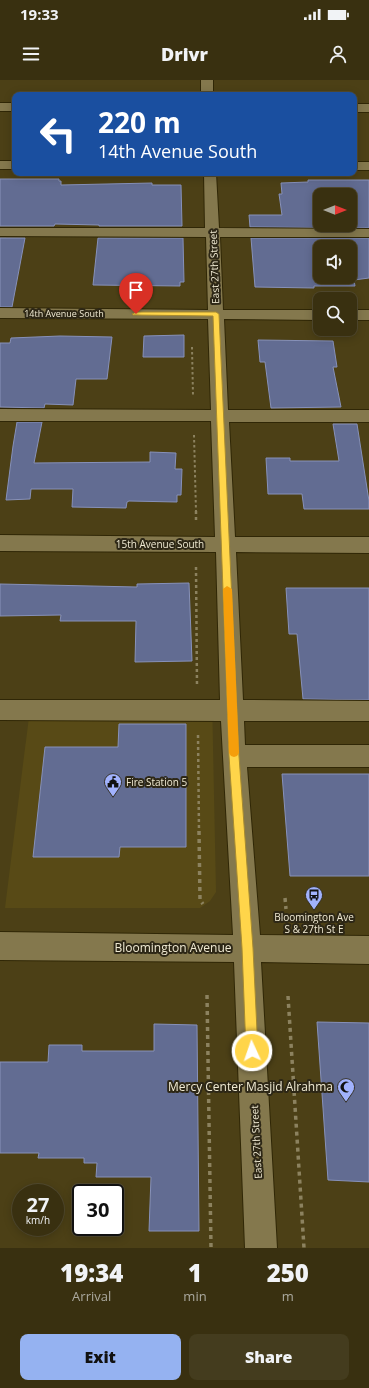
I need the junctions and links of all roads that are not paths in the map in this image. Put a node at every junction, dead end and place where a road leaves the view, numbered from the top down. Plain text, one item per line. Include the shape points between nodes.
1 (207, 80) edge
2 (207, 92) edge
3 (0, 107) edge
4 (12, 107) edge
5 (357, 108) edge
6 (369, 108) edge
7 (0, 165) edge
8 (12, 165) edge
9 (357, 166) edge
10 (369, 166) edge
11 (210, 176) edge
12 (0, 232) edge
13 (212, 233) junction
14 (369, 234) edge
15 (0, 313) edge
16 (216, 314) junction
17 (313, 314) edge
18 (357, 315) edge
19 (369, 315) edge
20 (0, 415) edge
21 (220, 415) junction
22 (369, 416) edge
23 (0, 543) edge
24 (226, 544) junction
25 (369, 545) edge
26 (0, 710) edge
27 (232, 711) junction
28 (369, 711) edge
29 (234, 756) junction
30 (369, 756) edge
31 (0, 946) edge
32 (247, 948) junction
33 (369, 950) edge
34 (261, 1248) edge

1 - 2 street
3 - 4 street
5 - 6 street
7 - 8 street
9 - 10 street
11 - 13 street, East 27th Street
12 - 13 street
13 - 14 street
13 - 16 street, East 27th Street
15 - 16 street, 14th Avenue South
16 - 17 street, 14th Avenue South
16 - 21 street, East 27th Street
18 - 19 street
20 - 21 street
21 - 22 street
21 - 24 street, East 27th Street
23 - 24 street, 15th Avenue South
24 - 25 street, 15th Avenue South
24 - 27 street, East 27th Street
26 - 27 street
27 - 28 street
27 - 29 street, East 27th Street
29 - 30 street
29 - 32 street, East 27th Street
31 - 32 street, Bloomington Avenue
32 - 33 street, Bloomington Avenue
32 - 34 street, East 27th Street

